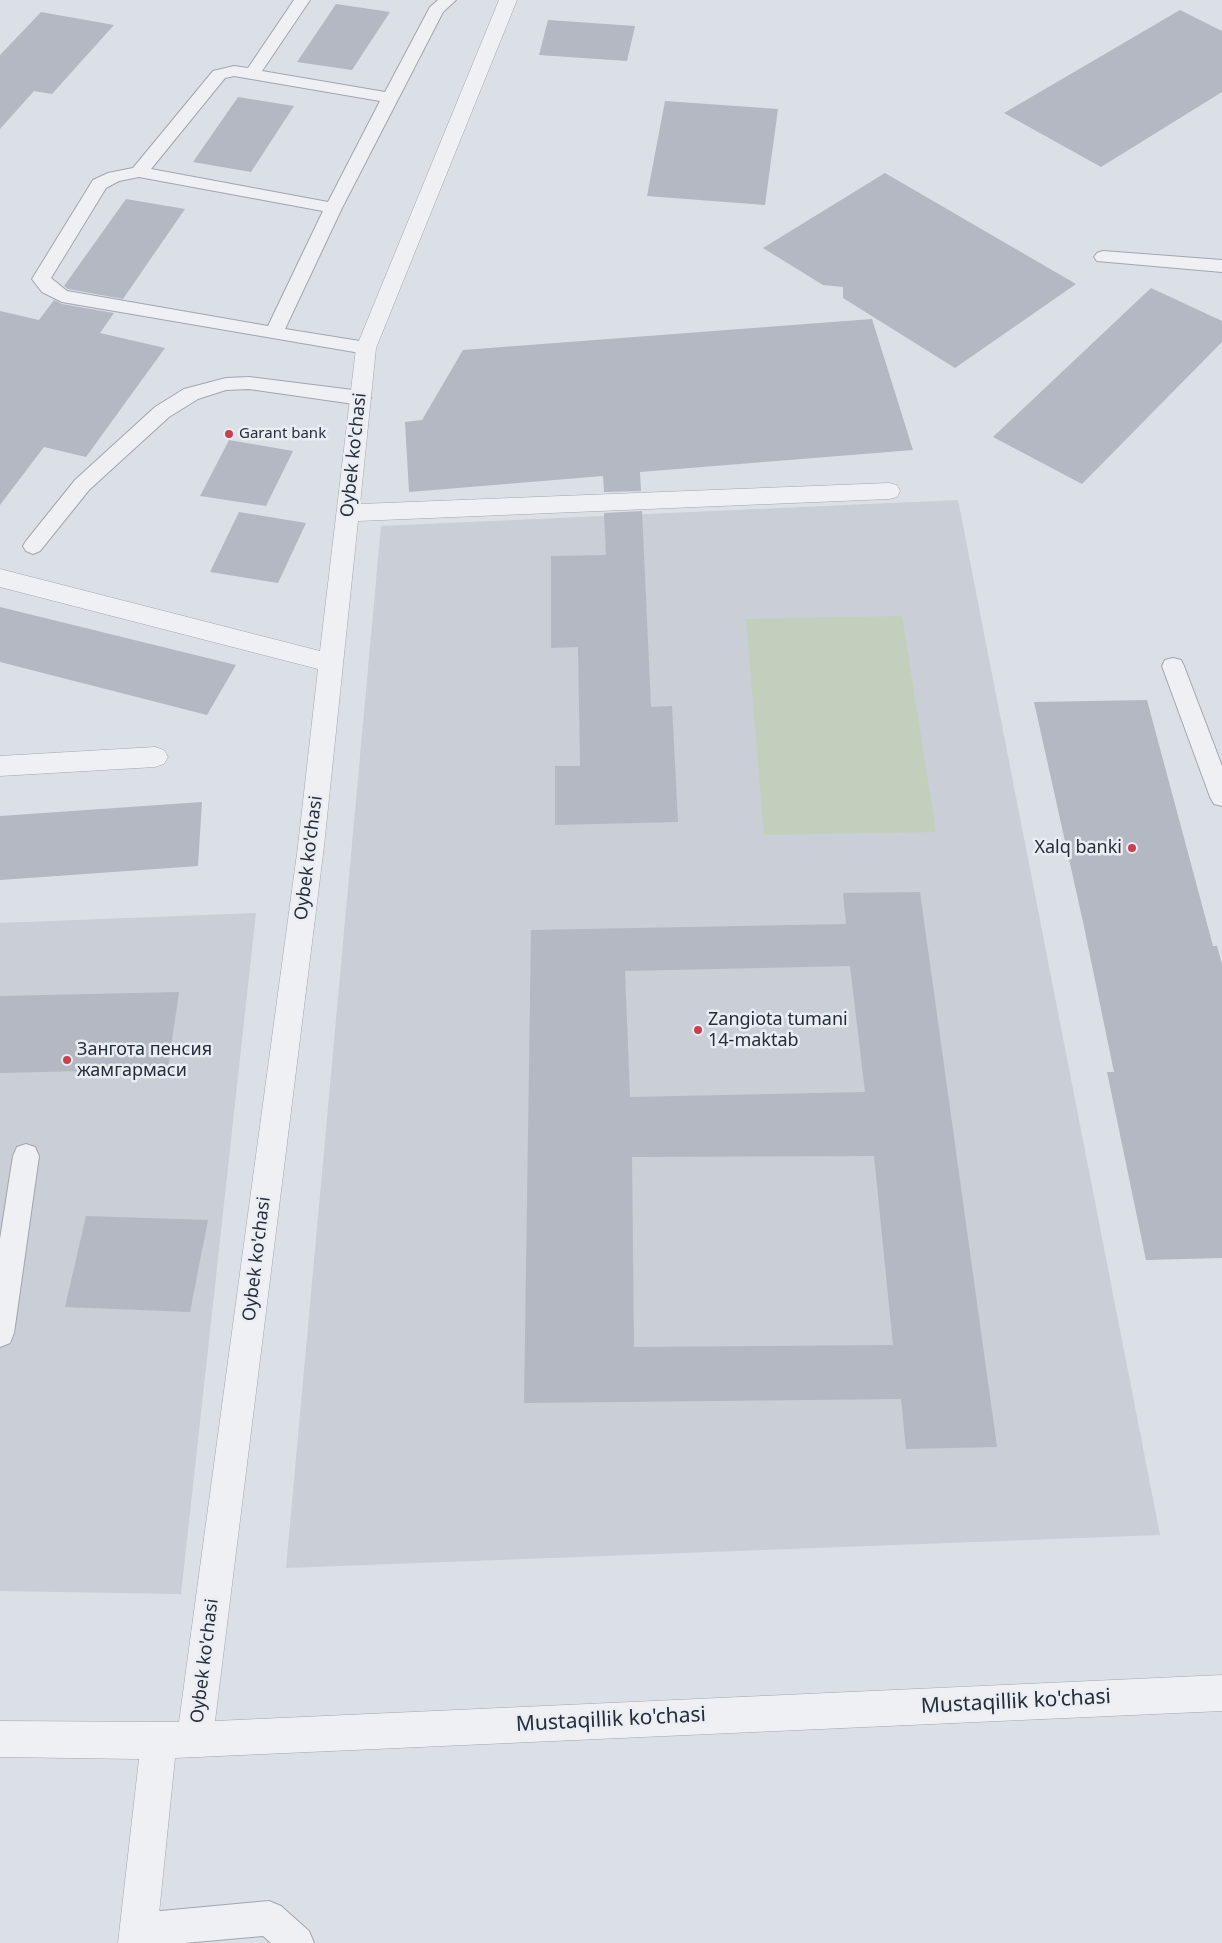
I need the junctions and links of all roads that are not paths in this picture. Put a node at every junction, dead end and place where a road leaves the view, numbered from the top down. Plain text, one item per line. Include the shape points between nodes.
1 (302, 0) edge
2 (448, 0) edge
3 (508, 0) edge
4 (252, 74) junction
5 (390, 98) junction
6 (139, 172) junction
7 (333, 208) junction
8 (1103, 257) dead end
9 (1222, 266) edge
10 (274, 333) junction
11 (366, 348) junction
12 (361, 398) junction
13 (889, 490) dead end
14 (348, 513) junction
15 (33, 546) dead end
16 (0, 578) edge
17 (331, 663) junction
18 (1173, 666) dead end
19 (155, 757) dead end
20 (0, 766) edge
21 (1221, 791) edge
22 (26, 1156) dead end
23 (0, 1332) edge
24 (1222, 1692) edge
25 (195, 1739) junction
26 (0, 1740) edge
27 (159, 1741) junction
28 (138, 1936) edge
29 (297, 1943) edge

1 - 4 lane
2 - 5 lane via 436,10
3 - 11 street, Oybek ko'chasi
4 - 5 lane
4 - 6 lane via 234,71 219,74
5 - 7 lane
6 - 7 lane
6 - 10 lane via 99,184 41,279 62,296
7 - 10 lane
8 - 9 lane
10 - 11 lane
11 - 12 street, Oybek ko'chasi
12 - 14 street, Oybek ko'chasi
12 - 15 lane via 249,382 226,384 191,394 162,412 82,485
13 - 14 street
14 - 17 street, Oybek ko'chasi
16 - 17 street
17 - 25 street, Oybek ko'chasi via 311,846
18 - 21 lane
19 - 20 street
22 - 23 lane
24 - 25 street, Mustaqillik ko'chasi
25 - 27 street, Mustaqillik ko'chasi
26 - 27 street, Mustaqillik ko'chasi
27 - 28 street
28 - 29 lane via 269,1918

